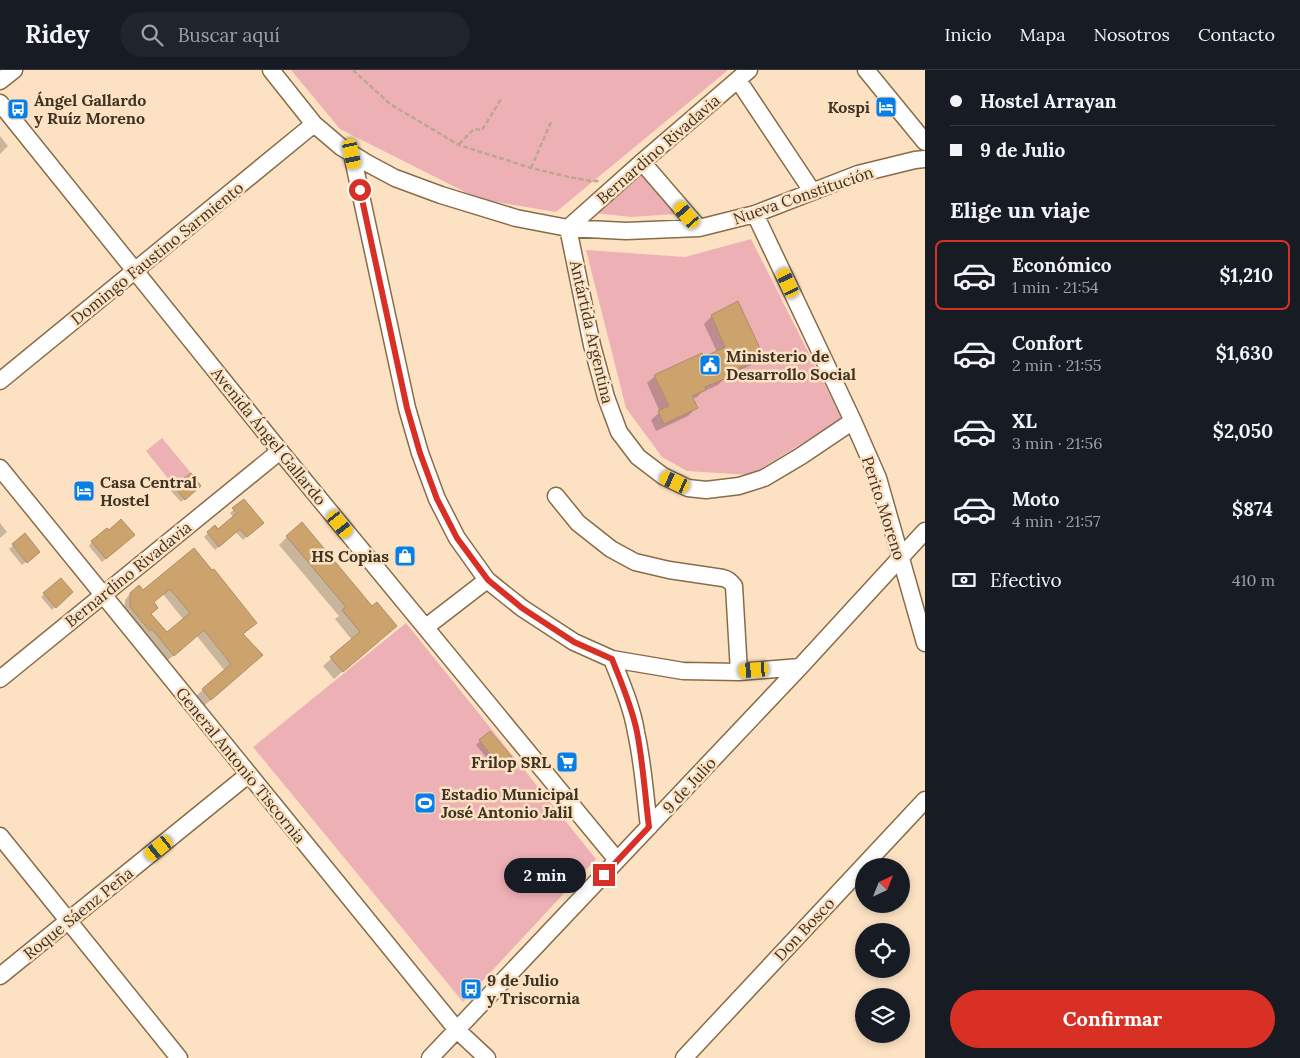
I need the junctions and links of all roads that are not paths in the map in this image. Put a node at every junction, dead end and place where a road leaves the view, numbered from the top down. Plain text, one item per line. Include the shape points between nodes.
1 (14, 70) edge
2 (270, 70) edge
3 (866, 70) edge
4 (744, 75) edge
5 (0, 81) edge
6 (0, 103) edge
7 (314, 124) junction
8 (925, 142) edge
9 (352, 154) junction
10 (925, 159) edge
11 (642, 162) junction
12 (812, 192) junction
13 (755, 214) junction
14 (568, 228) junction
15 (699, 228) junction
16 (135, 271) junction
17 (0, 381) edge
18 (853, 421) junction
19 (280, 451) junction
20 (0, 468) edge
21 (556, 496) dead end
22 (925, 531) edge
23 (901, 557) junction
24 (488, 580) junction
25 (102, 595) junction
26 (426, 627) junction
27 (925, 643) edge
28 (612, 659) junction
29 (800, 667) junction
30 (739, 672) junction
31 (0, 679) edge
32 (249, 774) junction
33 (925, 800) edge
34 (649, 827) junction
35 (0, 836) edge
36 (617, 860) junction
37 (68, 920) junction
38 (0, 976) edge
39 (457, 1030) junction
40 (179, 1058) edge
41 (430, 1058) edge
42 (487, 1058) edge
43 (684, 1058) edge

1 - 5 street
2 - 7 street, Nueva Constitución
3 - 8 street
4 - 11 street, Bernardino Rivadavia
4 - 12 street
6 - 16 street, Avenida Ángel Gallardo
7 - 9 street, Nueva Constitución
7 - 16 street, Domingo Faustino Sarmiento
9 - 14 street, Nueva Constitución via 395,178 441,196 516,218
9 - 24 street via 407,408 420,453 437,499 457,538
10 - 12 street, Nueva Constitución via 858,174
11 - 14 street, Bernardino Rivadavia
11 - 15 street
12 - 13 street, Nueva Constitución
13 - 15 street, Nueva Constitución
13 - 18 street, Perito Moreno
14 - 15 street, Nueva Constitución via 626,231
14 - 18 street, Antártida Argentina via 592,345 619,432 638,457 663,476 688,488 706,490 739,486 764,478
16 - 17 street, Domingo Faustino Sarmiento
16 - 19 street, Avenida Ángel Gallardo
18 - 23 street, Perito Moreno via 878,478
19 - 25 street, Bernardino Rivadavia
19 - 26 street, Avenida Ángel Gallardo
20 - 25 street, General Antonio Tiscornia
21 - 30 street via 578,524 611,550 635,562 731,582 734,586
22 - 23 street, 9 de Julio
23 - 27 street, Perito Moreno
23 - 29 street, 9 de Julio
24 - 26 street
24 - 28 street via 544,623 574,642
25 - 31 street, Bernardino Rivadavia
25 - 32 street, General Antonio Tiscornia
26 - 36 street, Avenida Ángel Gallardo
28 - 30 street via 682,671
28 - 34 street via 636,730
29 - 30 street
29 - 34 street, 9 de Julio
32 - 37 street, Roque Sáenz Peña
32 - 39 street, General Antonio Tiscornia
33 - 43 street, Don Bosco
34 - 36 street, 9 de Julio
35 - 37 street
36 - 39 street, 9 de Julio
37 - 38 street, Roque Sáenz Peña
37 - 40 street
39 - 41 street, 9 de Julio
39 - 42 street, General Antonio Tiscornia

